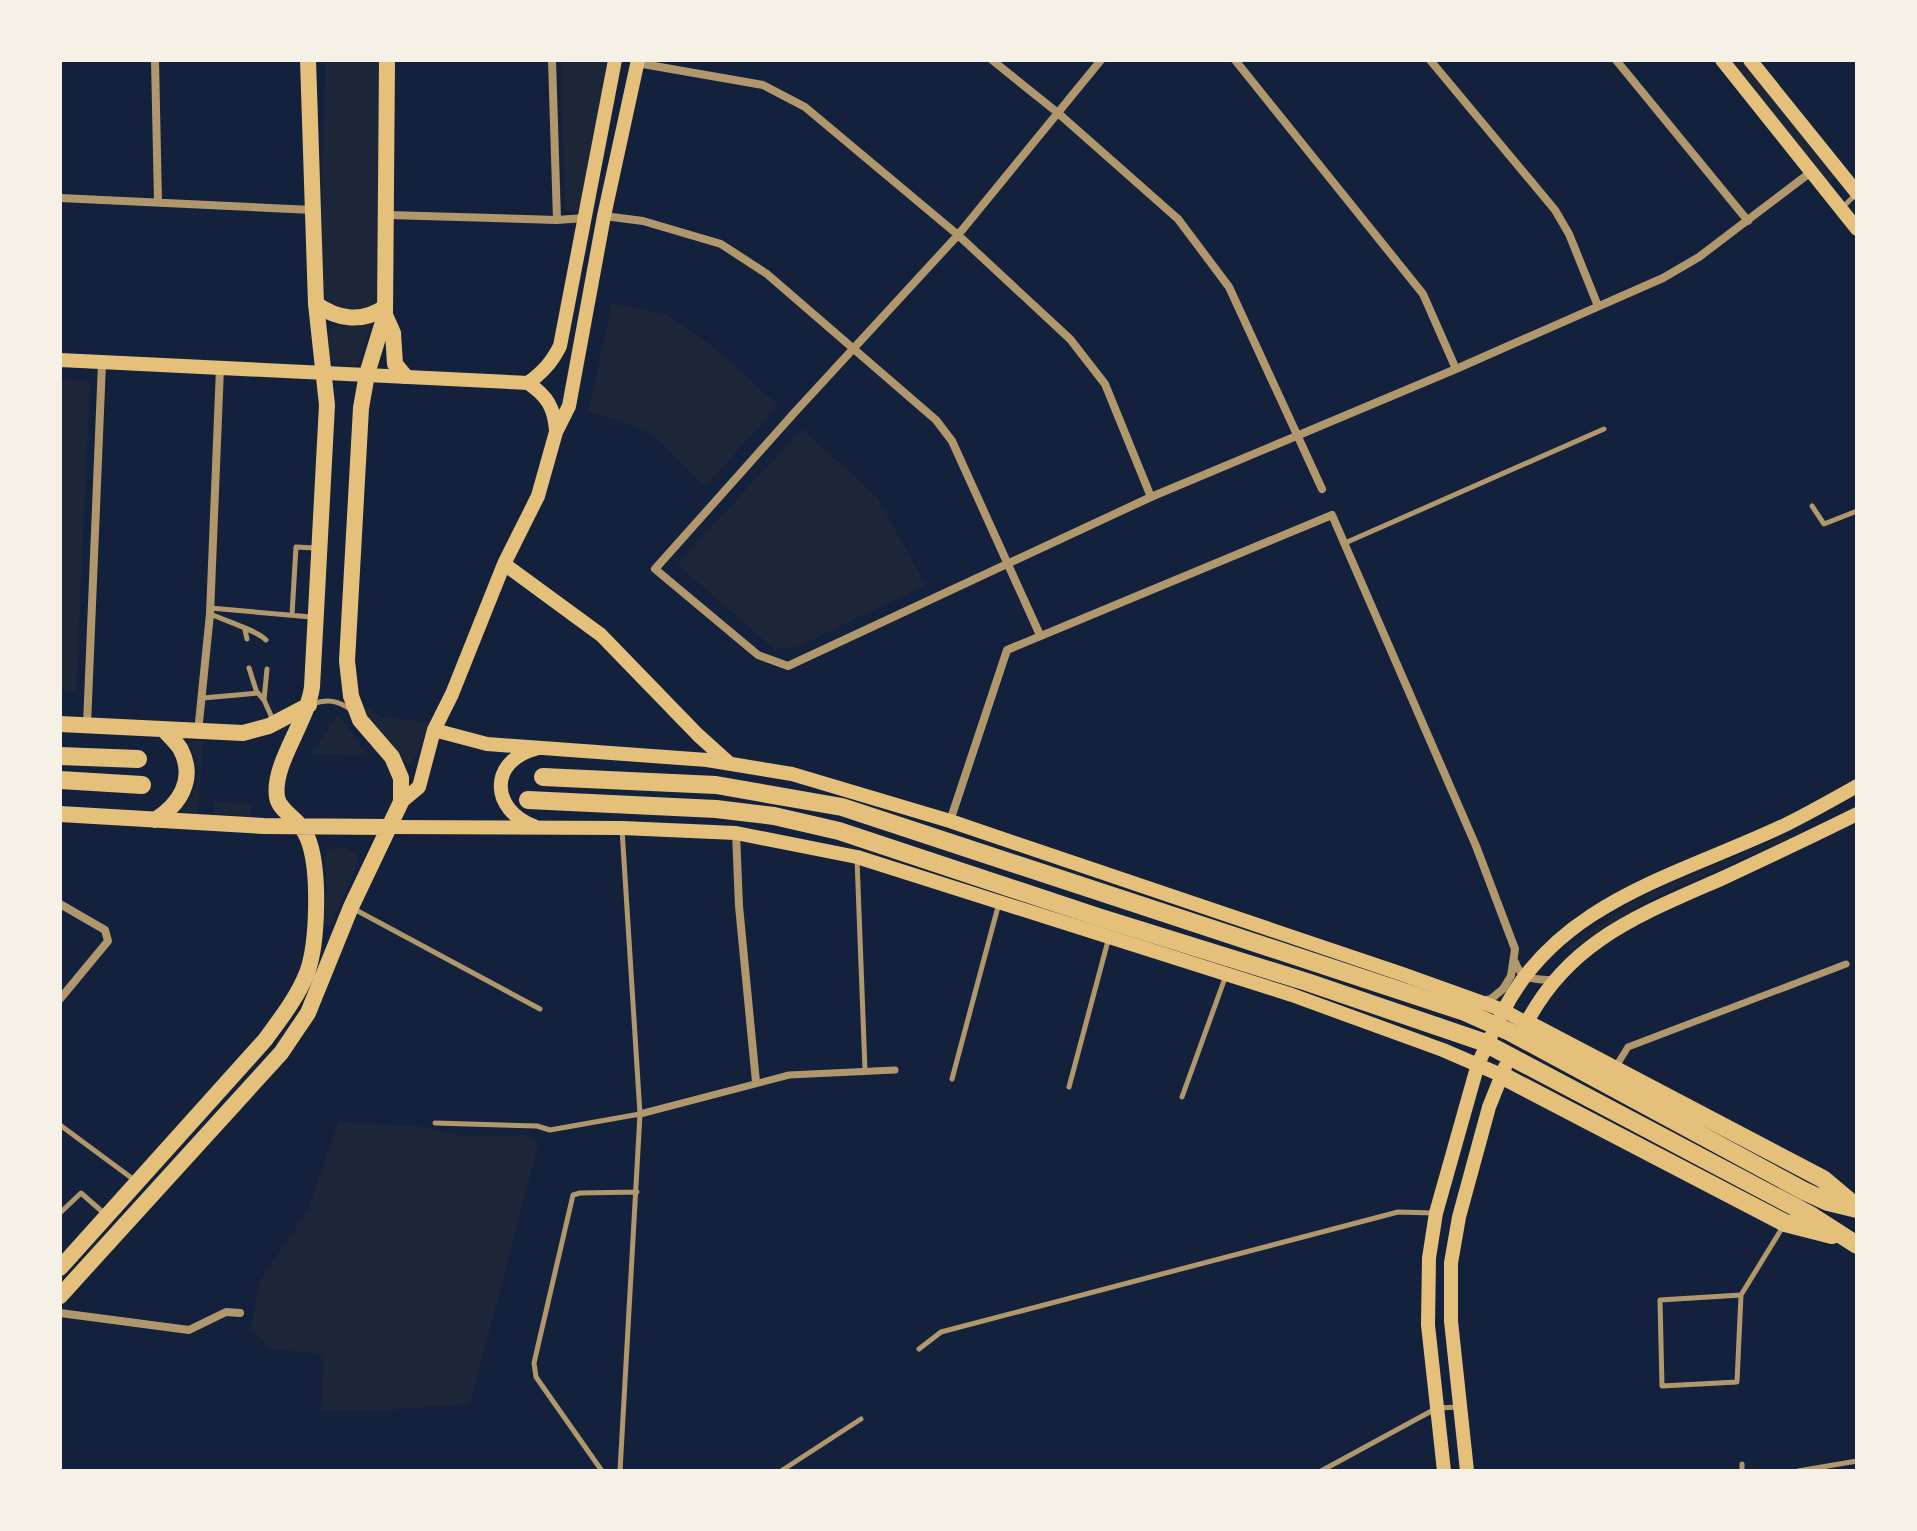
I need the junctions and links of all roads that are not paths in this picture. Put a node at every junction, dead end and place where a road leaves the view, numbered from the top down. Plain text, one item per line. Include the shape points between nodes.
1 (155, 60) edge
2 (308, 60) edge
3 (387, 60) edge
4 (552, 60) edge
5 (615, 60) edge
6 (992, 60) edge
7 (1101, 60) edge
8 (1235, 60) edge
9 (1430, 60) edge
10 (1616, 60) edge
11 (1722, 60) edge
12 (1750, 60) edge
13 (638, 62) edge
14 (1058, 113) junction
15 (1811, 172) junction
16 (1857, 193) edge
17 (60, 198) edge
18 (158, 202) junction
19 (312, 210) junction
20 (1841, 210) junction
21 (388, 215) junction
22 (604, 216) junction
23 (584, 218) junction
24 (557, 220) junction
25 (1748, 221) junction
26 (1857, 229) edge
27 (958, 235) junction
28 (316, 304) junction
29 (1598, 306) junction
30 (385, 311) junction
31 (853, 348) junction
32 (60, 360) edge
33 (102, 363) junction
34 (220, 368) junction
35 (1456, 369) junction
36 (325, 372) junction
37 (367, 374) junction
38 (405, 376) junction
39 (528, 383) junction
40 (1604, 429) dead end
41 (556, 432) junction
42 (1297, 435) junction
43 (1322, 489) dead end
44 (1151, 497) junction
45 (1812, 506) dead end
46 (1857, 511) edge
47 (1345, 543) junction
48 (320, 548) junction
49 (1006, 563) junction
50 (504, 564) junction
51 (210, 611) junction
52 (292, 615) junction
53 (316, 617) junction
54 (245, 630) junction
55 (1040, 635) junction
56 (247, 639) dead end
57 (266, 640) dead end
58 (249, 668) dead end
59 (267, 669) dead end
60 (258, 693) junction
61 (203, 698) junction
62 (264, 700) junction
63 (309, 705) junction
64 (360, 720) junction
65 (274, 723) junction
66 (60, 724) edge
67 (86, 726) junction
68 (434, 730) junction
69 (165, 731) junction
70 (198, 732) junction
71 (297, 734) junction
72 (543, 747) junction
73 (60, 756) edge
74 (138, 759) dead end
75 (729, 763) junction
76 (543, 777) dead end
77 (60, 780) edge
78 (142, 785) dead end
79 (1857, 786) edge
80 (528, 800) dead end
81 (60, 814) edge
82 (1857, 814) edge
83 (394, 815) junction
84 (155, 820) junction
85 (950, 821) junction
86 (299, 823) junction
87 (538, 828) junction
88 (622, 828) junction
89 (736, 833) junction
90 (857, 857) junction
91 (999, 902) junction
92 (60, 904) edge
93 (351, 907) junction
94 (1109, 937) junction
95 (1515, 961) junction
96 (1846, 964) dead end
97 (1225, 975) junction
98 (1524, 976) junction
99 (1554, 980) junction
100 (60, 999) edge
101 (1481, 1001) junction
102 (540, 1009) dead end
103 (1503, 1010) junction
104 (1526, 1023) junction
105 (1478, 1064) junction
106 (1614, 1069) junction
107 (865, 1070) junction
108 (895, 1070) dead end
109 (1501, 1075) junction
110 (952, 1079) dead end
111 (756, 1082) junction
112 (1069, 1087) dead end
113 (1182, 1097) dead end
114 (640, 1114) junction
115 (435, 1123) dead end
116 (60, 1125) edge
117 (137, 1183) junction
118 (637, 1192) junction
119 (1857, 1208) edge
120 (60, 1213) edge
121 (1436, 1213) junction
122 (107, 1215) junction
123 (1791, 1216) junction
124 (1850, 1241) edge
125 (60, 1268) edge
126 (1741, 1295) junction
127 (60, 1296) edge
128 (60, 1313) edge
129 (240, 1313) dead end
130 (919, 1349) dead end
131 (1461, 1407) junction
132 (1437, 1408) junction
133 (861, 1419) dead end
134 (1857, 1461) edge
135 (602, 1471) edge
136 (620, 1471) edge
137 (781, 1471) edge
138 (1321, 1471) edge
139 (1444, 1471) edge
140 (1467, 1471) edge
141 (1798, 1471) edge

1 - 18 street
2 - 19 main road
3 - 21 main road
4 - 24 street
5 - 23 main road
6 - 14 street
7 - 14 street
8 - 35 street via 1423,294
9 - 29 street via 1555,210
10 - 25 street
11 - 15 main road
12 - 16 main road
13 - 22 main road
13 - 27 street via 763,85 805,107
14 - 27 street
14 - 42 street via 1178,219 1229,287
15 - 20 main road
15 - 25 street
16 - 20 lane
17 - 18 street
18 - 19 street
19 - 28 main road
20 - 26 main road
21 - 24 street
21 - 30 main road
22 - 31 street via 643,221 721,244 767,274
22 - 41 main road via 569,406
23 - 24 street
23 - 39 main road via 560,346 548,366
25 - 29 street via 1663,278
27 - 31 street
27 - 44 street via 1070,339 1105,384
28 - 30 main road via 339,317
28 - 36 main road
29 - 35 street
30 - 37 main road
30 - 38 main road via 395,364
31 - 49 street via 936,420 952,441
31 - 49 street via 655,569 758,655 788,666
32 - 33 main road
33 - 34 main road
33 - 67 street
34 - 36 main road
34 - 51 street
35 - 42 street
36 - 37 main road
36 - 48 main road
37 - 38 main road
37 - 64 main road via 347,661
38 - 39 main road
39 - 41 main road via 545,394 555,412
40 - 47 lane
41 - 50 main road via 538,496
42 - 43 street
42 - 44 street
44 - 49 street
45 - 46 lane via 1824,524
47 - 55 street via 1332,515
47 - 95 street via 1476,846
48 - 52 lane via 296,547
48 - 53 main road
49 - 55 street
50 - 68 main road
50 - 75 main road via 601,635
51 - 52 lane
51 - 54 lane
51 - 61 street
52 - 53 lane
53 - 63 main road
54 - 56 lane
54 - 57 lane
55 - 85 street via 1007,650
58 - 60 lane
59 - 62 lane
60 - 61 lane
60 - 62 lane
61 - 70 street
62 - 65 lane
63 - 64 lane via 337,701
63 - 65 main road
63 - 71 main road
64 - 83 main road via 392,757 401,778
65 - 70 main road via 243,733
65 - 71 lane
66 - 67 main road
67 - 69 main road
68 - 72 main road via 487,744
68 - 83 main road via 419,787
69 - 70 main road
69 - 84 main road via 181,750 187,770 184,791 173,809
71 - 86 main road via 277,779 277,799
72 - 75 main road
72 - 87 main road via 509,762 501,788 507,808
73 - 74 highway
75 - 85 main road via 792,774
76 - 119 highway via 716,785 842,807 1465,1012 1804,1191
77 - 78 highway
79 - 98 main road via 1787,824 1606,904 1554,943
80 - 123 highway via 716,809 839,831 1307,982 1483,1042 1635,1121
81 - 84 main road
82 - 99 main road via 1619,925
83 - 86 main road
83 - 87 main road
83 - 93 main road
84 - 86 main road
85 - 101 main road
86 - 117 main road via 316,871 308,970 265,1040
87 - 88 main road
88 - 89 main road
88 - 114 lane
89 - 90 main road
89 - 111 street
90 - 91 main road
90 - 107 lane
91 - 94 main road
91 - 110 lane
92 - 100 street via 105,930 108,941
93 - 102 lane
93 - 127 main road via 308,1013 281,1053
94 - 97 main road
94 - 112 lane
95 - 98 street
95 - 101 street via 1503,989
96 - 106 street via 1628,1047
97 - 105 main road
97 - 113 lane
98 - 99 street
98 - 103 main road
99 - 104 main road
101 - 103 main road
103 - 104 main road
103 - 105 main road
104 - 106 highway
104 - 109 main road
105 - 109 main road
105 - 121 main road
106 - 119 highway via 1823,1179
107 - 108 street
107 - 111 street
109 - 123 highway
109 - 131 main road via 1454,1238 1450,1292
111 - 114 street
114 - 115 lane via 550,1130
114 - 118 lane
116 - 117 lane
117 - 122 main road
118 - 135 lane via 573,1195 534,1363 536,1377
118 - 136 lane
120 - 122 lane via 81,1193
121 - 130 lane via 1398,1212 1052,1302 941,1332
121 - 132 main road via 1427,1296
122 - 125 main road
123 - 124 highway
123 - 126 lane
126 - 126 lane via 1660,1300 1662,1386 1737,1382
128 - 129 street via 189,1330 226,1312
131 - 132 lane
131 - 140 main road
132 - 138 lane
132 - 139 main road
133 - 137 lane
134 - 141 lane

